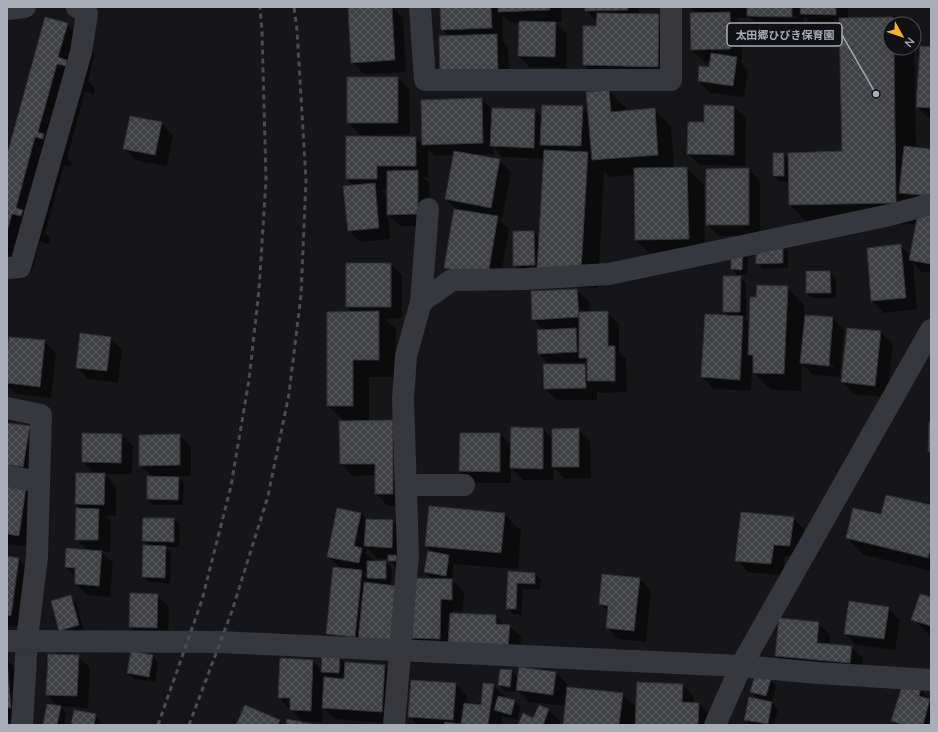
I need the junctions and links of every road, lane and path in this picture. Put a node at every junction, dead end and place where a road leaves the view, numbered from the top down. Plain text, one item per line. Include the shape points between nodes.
1 (25, 7) edge
2 (77, 7) edge
3 (420, 7) edge
4 (671, 7) edge
5 (7, 9) edge
6 (931, 204) edge
7 (428, 209) dead end
8 (13, 267) edge
9 (421, 302) junction
10 (931, 330) edge
11 (7, 408) edge
12 (7, 476) edge
13 (39, 482) junction
14 (406, 485) junction
15 (464, 485) dead end
16 (17, 640) edge
17 (400, 650) junction
18 (741, 666) junction
19 (931, 680) edge
20 (22, 725) edge
21 (394, 725) edge
22 (716, 725) edge

1 - 5 street
2 - 8 street via 87,14 81,52
3 - 4 street via 425,80 671,80
6 - 9 street via 890,215 609,274 452,280
7 - 9 street
9 - 14 street via 406,356 403,399
10 - 18 street
11 - 13 street via 41,415
12 - 13 street
13 - 16 street via 37,556
14 - 15 street
14 - 17 street via 408,555
16 - 17 street via 220,642
16 - 20 street
17 - 18 street
17 - 21 street
18 - 19 street
18 - 22 street

